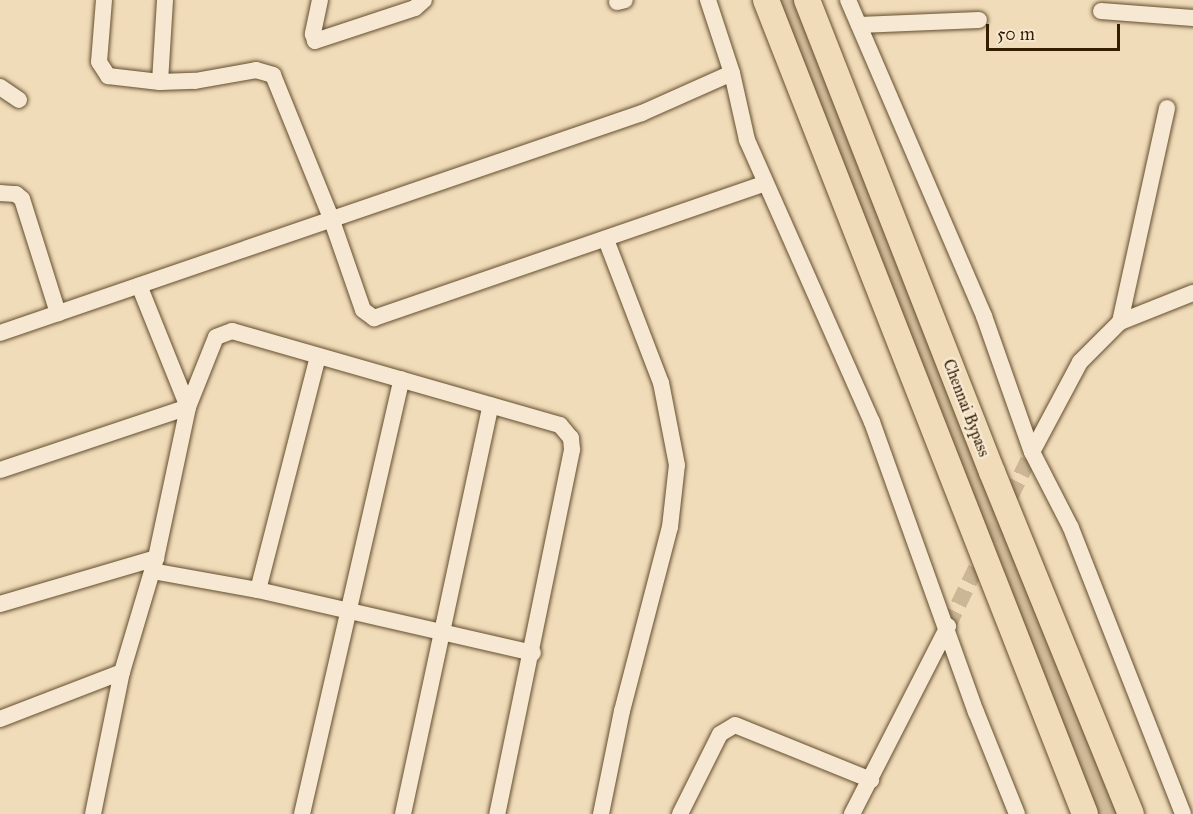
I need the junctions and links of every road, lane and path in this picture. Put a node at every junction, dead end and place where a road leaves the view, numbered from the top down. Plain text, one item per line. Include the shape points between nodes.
1 (104, 0) edge
2 (165, 0) edge
3 (320, 0) edge
4 (424, 0) edge
5 (708, 0) edge
6 (766, 0) edge
7 (807, 0) edge
8 (849, 0) edge
9 (1130, 6) edge
10 (1101, 11) dead end
11 (1193, 18) edge
12 (979, 20) dead end
13 (859, 25) junction
14 (732, 73) junction
15 (160, 82) junction
16 (0, 87) edge
17 (19, 100) dead end
18 (1167, 108) dead end
19 (764, 184) junction
20 (0, 193) edge
21 (331, 218) junction
22 (606, 240) junction
23 (139, 285) junction
24 (1193, 293) edge
25 (58, 313) junction
26 (1120, 322) junction
27 (0, 333) edge
28 (318, 357) junction
29 (402, 380) junction
30 (491, 405) junction
31 (188, 408) junction
32 (1032, 452) junction
33 (0, 470) edge
34 (154, 564) junction
35 (258, 590) junction
36 (0, 604) edge
37 (348, 612) junction
38 (948, 626) junction
39 (440, 634) junction
40 (533, 652) junction
41 (122, 672) junction
42 (0, 719) edge
43 (871, 780) junction
44 (93, 814) edge
45 (302, 814) edge
46 (403, 814) edge
47 (497, 814) edge
48 (601, 814) edge
49 (680, 814) edge
50 (852, 814) edge
51 (1017, 814) edge
52 (1085, 814) edge
53 (1131, 814) edge
54 (1183, 814) edge

1 - 15 street via 99,62 102,70 124,81
2 - 15 street
3 - 4 street via 315,41 416,8
5 - 14 street
6 - 52 highway
7 - 53 highway, Chennai Bypass
8 - 13 street
9 - 10 street
9 - 11 street
12 - 13 street
13 - 32 street via 984,316
14 - 19 street via 747,140
14 - 21 street via 642,113
15 - 21 street via 195,81 255,70 273,75
16 - 17 street
18 - 26 street
19 - 22 street
19 - 38 street via 872,422
20 - 25 street via 16,194 22,199
21 - 22 street via 363,310 374,318
21 - 23 street
22 - 48 street via 661,383 677,465 670,527 622,711
23 - 25 street
23 - 31 street
24 - 26 street
25 - 27 street
26 - 32 street via 1080,362
28 - 29 street
28 - 31 street via 224,332 208,354
28 - 35 street
29 - 30 street
29 - 37 street
30 - 39 street
30 - 40 street via 560,425 571,438 572,450
31 - 33 street
31 - 34 street
32 - 54 street via 1071,528
34 - 35 street
34 - 36 street
34 - 41 street
35 - 37 street
37 - 39 street
37 - 45 street
38 - 43 street
38 - 51 street via 976,712
39 - 40 street
39 - 46 street
40 - 47 street
41 - 42 street
41 - 44 street
43 - 49 street via 735,725 720,734
43 - 50 street

